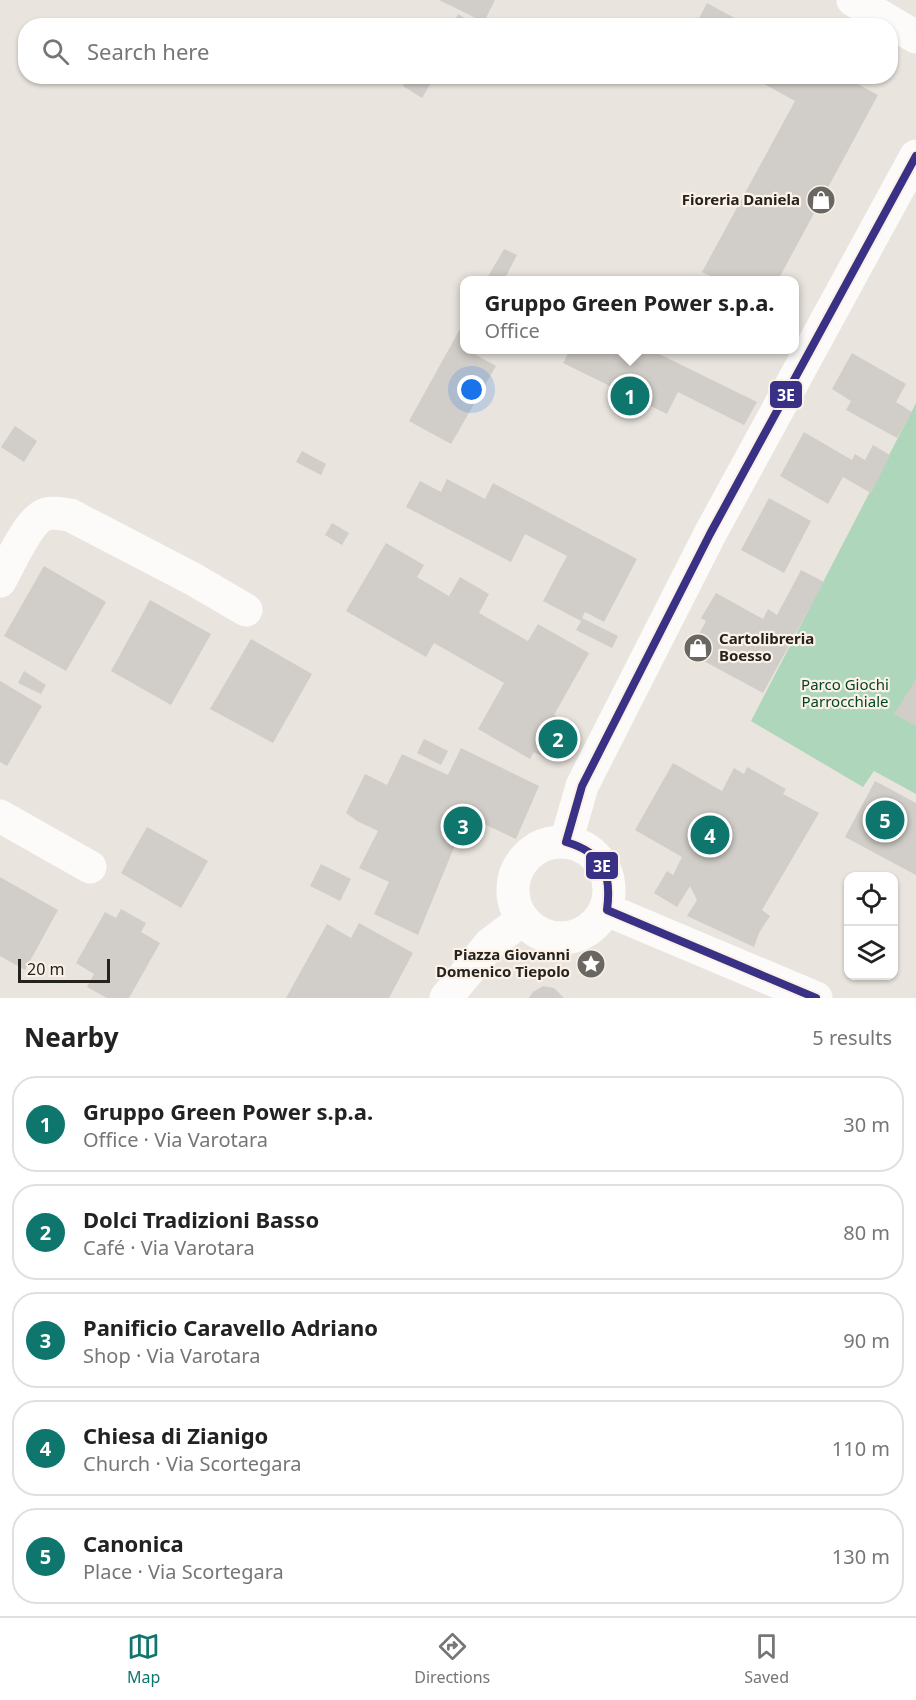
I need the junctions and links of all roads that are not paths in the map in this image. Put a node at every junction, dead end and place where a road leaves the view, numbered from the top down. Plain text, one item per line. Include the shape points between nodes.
1 (853, 0) edge
2 (884, 18) edge
3 (898, 26) edge
4 (916, 37) edge
5 (916, 156) edge
6 (907, 195) edge
7 (0, 581) edge
8 (246, 610) dead end
9 (0, 816) edge
10 (566, 842) junction
11 (90, 867) dead end
12 (607, 910) junction
13 (522, 920) junction
14 (446, 998) edge
15 (816, 998) edge

1 - 2 street
3 - 4 street
5 - 6 street
6 - 10 street via 710,534 582,786
7 - 8 street via 30,527 44,514 57,513 70,515
9 - 11 street
10 - 12 street via 581,845 604,866 609,881
10 - 13 street via 539,847 518,866 512,894
12 - 13 street via 582,934 566,938 534,931
12 - 15 street
13 - 14 street via 490,944

